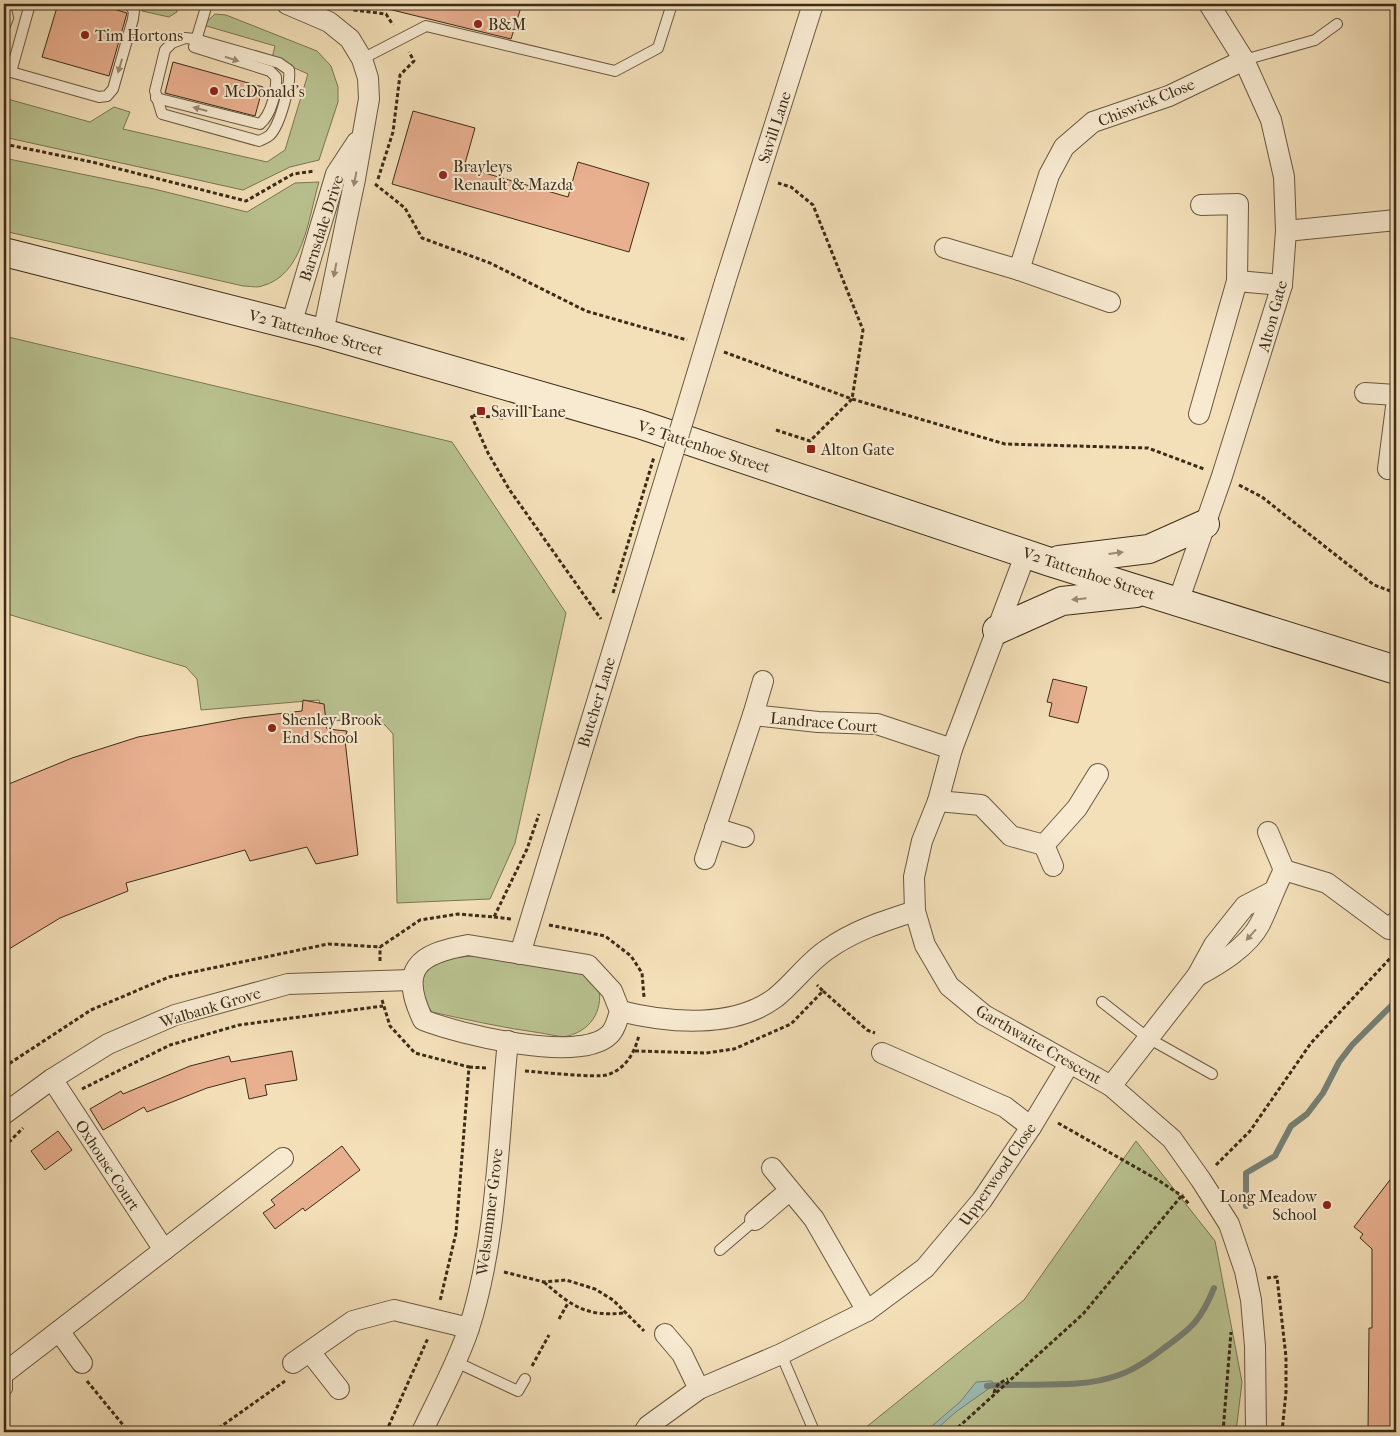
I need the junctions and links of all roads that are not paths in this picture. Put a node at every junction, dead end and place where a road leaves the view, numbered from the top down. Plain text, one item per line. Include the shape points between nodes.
1 (5, 4) edge
2 (30, 4) edge
3 (129, 4) edge
4 (207, 4) edge
5 (287, 4) edge
6 (672, 4) edge
7 (813, 4) edge
8 (1209, 4) edge
9 (1337, 24) dead end
10 (4, 28) edge
11 (195, 38) junction
12 (4, 59) edge
13 (362, 59) junction
14 (1244, 60) junction
15 (10, 72) junction
16 (156, 98) junction
17 (361, 136) junction
18 (1201, 204) dead end
19 (1396, 220) edge
20 (1286, 232) junction
21 (945, 248) dead end
22 (4, 252) edge
23 (1019, 270) junction
24 (1237, 281) junction
25 (1282, 285) junction
26 (1110, 302) dead end
27 (291, 325) junction
28 (322, 333) junction
29 (1365, 392) dead end
30 (1396, 396) edge
31 (1396, 407) edge
32 (1199, 414) dead end
33 (674, 450) joint
34 (1388, 470) dead end
35 (1205, 524) junction
36 (1038, 557) junction
37 (1145, 592) junction
38 (1178, 602) junction
39 (997, 630) junction
40 (1396, 670) edge
41 (763, 681) dead end
42 (753, 715) junction
43 (952, 749) junction
44 (1098, 774) dead end
45 (938, 801) junction
46 (715, 828) junction
47 (1268, 832) dead end
48 (744, 837) dead end
49 (1044, 845) junction
50 (705, 859) dead end
51 (1053, 866) dead end
52 (1284, 870) junction
53 (915, 911) junction
54 (1396, 922) edge
55 (520, 954) junction
56 (411, 980) junction
57 (1102, 1002) dead end
58 (620, 1011) junction
59 (1148, 1038) junction
60 (508, 1041) junction
61 (880, 1044) road end
62 (1069, 1064) junction
63 (1212, 1074) dead end
64 (52, 1079) junction
65 (1111, 1086) junction
66 (4, 1114) edge
67 (1035, 1120) junction
68 (283, 1158) dead end
69 (772, 1168) dead end
70 (789, 1191) junction
71 (755, 1220) joint
72 (164, 1250) junction
73 (720, 1250) dead end
74 (866, 1311) junction
75 (469, 1328) junction
76 (59, 1331) junction
77 (665, 1334) road end
78 (310, 1352) junction
79 (781, 1354) junction
80 (456, 1362) junction
81 (82, 1363) road end
82 (293, 1363) road end
83 (6, 1370) edge
84 (525, 1379) road end
85 (339, 1389) dead end
86 (699, 1389) junction
87 (4, 1392) edge
88 (814, 1431) dead end
89 (422, 1432) edge
90 (644, 1432) edge
91 (1256, 1432) edge

1 - 10 lane via 8,18
2 - 15 lane
3 -> 15 lane via 134,11 133,19 113,89 107,96 99,97
4 - 11 lane
5 - 13 street, Barnsdale Drive via 329,22 350,39
6 - 13 lane via 658,48 615,72 426,26
7 - 33 street, Savill Lane, bridge
8 - 14 street, Alton Gate
9 - 14 lane via 1316,40
11 - 16 lane via 172,43 165,50
11 -> 16 lane via 194,47 270,71 276,77 266,120 260,124
11 - 16 lane via 279,63 289,70 290,80 269,137 260,140 162,114
12 - 15 lane
13 - 17 street, Barnsdale Drive via 368,78 369,100
14 - 20 street, Alton Gate via 1271,120 1284,177
14 - 23 street, Chiswick Close via 1169,96 1093,122 1064,146 1050,175
17 - 27 street, Barnsdale Drive via 336,174
17 -> 28 street, Barnsdale Drive
18 - 24 street via 1238,204
19 - 20 street
20 - 25 street, Alton Gate
21 - 23 street
22 - 27 street, V2 Tattenhoe Street
23 - 26 street
24 - 25 street
24 - 32 street
25 - 35 street, Alton Gate
27 - 28 street, V2 Tattenhoe Street
28 - 36 street, V2 Tattenhoe Street via 639,424
29 - 30 street
31 - 34 street
33 - 55 street, Butcher Lane via 621,592
36 -> 35 street via 1149,549
35 - 38 street, Alton Gate
36 - 37 street, V2 Tattenhoe Street
36 - 39 street, Garthwaite Crescent
37 - 38 street, V2 Tattenhoe Street
37 -> 39 street via 1062,601
38 - 40 street, V2 Tattenhoe Street
39 - 43 street, Garthwaite Crescent
41 - 42 street, Landrace Court
42 - 43 street, Landrace Court via 877,724
42 - 46 street, Landrace Court
43 - 45 street, Garthwaite Crescent
44 - 49 street via 1077,808
45 - 49 street via 981,805 1011,836
45 - 53 street, Garthwaite Crescent via 922,841 914,876
46 - 48 street
46 - 50 street, Landrace Court
47 - 52 street
49 - 51 street
52 - 54 street via 1327,883 1389,929
52 - 59 street via 1260,925 1230,958 1197,976
53 - 58 street via 865,927 827,949 774,999 737,1015 689,1022
53 - 62 street, Garthwaite Crescent via 924,945 949,986 984,1016
55 - 56 street via 468,946 440,950 419,964
55 - 58 street via 588,965 612,991
56 - 60 street via 413,999 423,1020 446,1029
56 - 64 street, Walbank Grove via 288,984 175,1015 108,1044
57 - 59 lane
58 - 60 street via 609,1035 590,1046 566,1049
59 - 63 lane
59 - 65 street
60 - 75 street, Welsummer Grove via 485,1268
61 - 67 street
62 - 65 street, Garthwaite Crescent
62 - 67 street, Upperwood Close
64 - 66 street, Walbank Grove
64 - 72 street, Oxhouse Court
65 - 91 street, Garthwaite Crescent via 1172,1139 1229,1224 1251,1300
67 - 74 street, Upperwood Close via 982,1200 925,1268
68 - 72 street
69 - 70 street
70 - 71 street
70 - 74 street via 814,1219
71 - 73 lane
72 - 76 street
74 - 79 street, Upperwood Close
75 - 78 street via 394,1310 353,1321
75 - 80 street, Welsummer Grove
76 - 81 street
76 - 83 street
77 - 86 street via 682,1354
78 - 82 street
78 - 85 street
79 - 86 street, Upperwood Close
79 - 88 lane
80 - 84 lane via 518,1392
80 - 89 street, Welsummer Grove
83 - 87 lane via 7,1389
86 - 90 street, Upperwood Close

